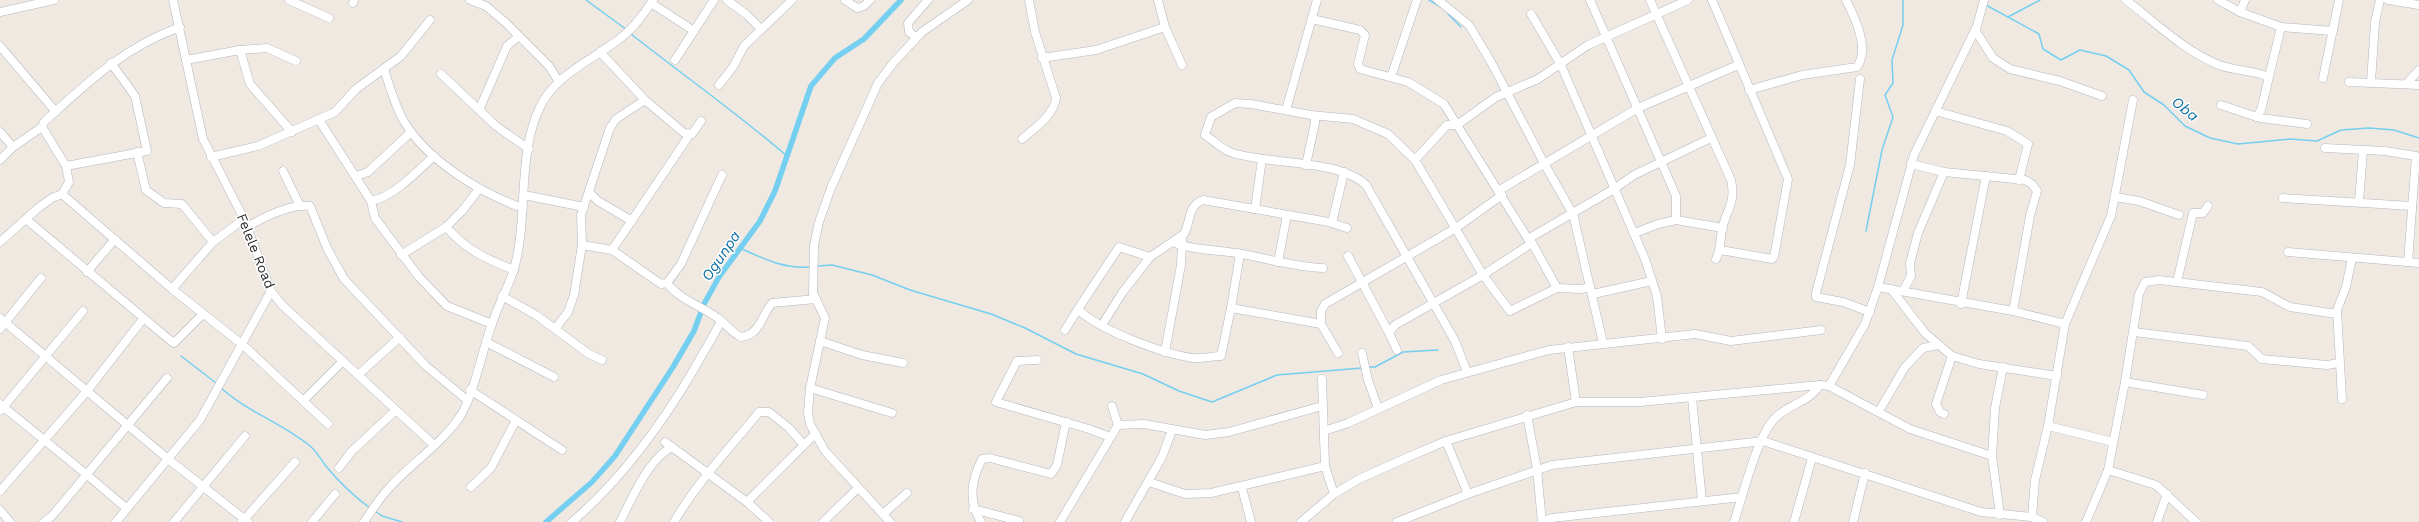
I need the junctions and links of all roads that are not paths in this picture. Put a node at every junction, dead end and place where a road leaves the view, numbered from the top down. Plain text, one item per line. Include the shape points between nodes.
1 (54, 0) edge
2 (172, 0) edge
3 (289, 0) edge
4 (470, 0) edge
5 (714, 0) edge
6 (727, 0) edge
7 (792, 0) edge
8 (845, 0) edge
9 (870, 0) edge
10 (928, 0) edge
11 (968, 0) edge
12 (1029, 0) edge
13 (1158, 0) edge
14 (1317, 0) edge
15 (1417, 0) edge
16 (1438, 0) edge
17 (1590, 0) edge
18 (1650, 0) edge
19 (1688, 0) edge
20 (1712, 0) edge
21 (1846, 0) edge
22 (1984, 0) edge
23 (2126, 0) edge
24 (2218, 0) edge
25 (2245, 0) edge
26 (2339, 0) edge
27 (2380, 0) edge
28 (2388, 0) edge
29 (652, 2) edge
30 (2419, 5) edge
31 (0, 12) edge
32 (2240, 12) junction
33 (1531, 14) dead end
34 (1656, 14) junction
35 (329, 18) dead end
36 (1312, 19) junction
37 (430, 20) dead end
38 (180, 27) junction
39 (1165, 27) junction
40 (2281, 27) junction
41 (760, 29) junction
42 (1975, 30) junction
43 (694, 31) junction
44 (2333, 31) junction
45 (518, 37) junction
46 (916, 37) junction
47 (1607, 38) junction
48 (0, 46) edge
49 (240, 50) junction
50 (600, 52) junction
51 (1042, 58) junction
52 (186, 60) junction
53 (676, 60) dead end
54 (296, 61) dead end
55 (111, 63) junction
56 (1182, 65) dead end
57 (1561, 65) junction
58 (1738, 65) junction
59 (384, 69) junction
60 (2419, 70) edge
61 (441, 74) dead end
62 (1391, 77) junction
63 (2269, 77) junction
64 (2324, 78) dead end
65 (1860, 79) dead end
66 (558, 82) junction
67 (2349, 82) dead end
68 (2371, 82) junction
69 (2407, 83) junction
70 (719, 84) dead end
71 (2419, 85) edge
72 (1690, 86) junction
73 (1749, 90) junction
74 (1507, 93) junction
75 (2102, 96) dead end
76 (645, 100) junction
77 (2133, 100) dead end
78 (2221, 105) dead end
79 (1638, 108) junction
80 (479, 110) junction
81 (1286, 110) junction
82 (56, 112) junction
83 (1935, 112) junction
84 (1311, 115) junction
85 (2256, 117) junction
86 (319, 120) junction
87 (701, 121) dead end
88 (1457, 124) junction
89 (2307, 124) dead end
90 (42, 127) junction
91 (0, 132) edge
92 (292, 132) junction
93 (411, 132) junction
94 (690, 134) junction
95 (1591, 137) junction
96 (1711, 138) junction
97 (1022, 139) dead end
98 (13, 147) junction
99 (2325, 148) dead end
100 (529, 149) junction
101 (2363, 151) junction
102 (137, 152) junction
103 (434, 156) junction
104 (211, 157) junction
105 (1262, 159) junction
106 (0, 160) edge
107 (1415, 160) junction
108 (1662, 162) junction
109 (1911, 164) junction
110 (1306, 165) junction
111 (66, 166) junction
112 (1544, 166) junction
113 (283, 170) dead end
114 (1344, 172) junction
115 (1944, 172) junction
116 (722, 175) dead end
117 (357, 176) junction
118 (1986, 176) junction
119 (2020, 180) junction
120 (478, 189) junction
121 (1614, 189) junction
122 (590, 193) junction
123 (1500, 193) junction
124 (62, 194) junction
125 (524, 195) junction
126 (2115, 197) junction
127 (2282, 198) dead end
128 (371, 201) junction
129 (2359, 202) junction
130 (300, 206) junction
131 (2208, 206) dead end
132 (2412, 206) junction
133 (584, 207) junction
134 (523, 208) junction
135 (1254, 209) junction
136 (1573, 214) junction
137 (1287, 215) junction
138 (2179, 215) dead end
139 (244, 219) junction
140 (27, 220) junction
141 (1676, 220) junction
142 (632, 221) junction
143 (1332, 223) junction
144 (446, 227) junction
145 (247, 228) junction
146 (1347, 228) dead end
147 (1456, 228) junction
148 (1722, 228) junction
149 (1635, 233) junction
150 (1182, 236) junction
151 (115, 239) junction
152 (1530, 241) junction
153 (0, 242) edge
154 (213, 242) junction
155 (1173, 242) junction
156 (582, 245) junction
157 (1183, 246) junction
158 (612, 250) junction
159 (1720, 250) junction
160 (2288, 252) dead end
161 (1240, 254) junction
162 (401, 255) junction
163 (1348, 256) dead end
164 (1407, 256) junction
165 (1150, 257) junction
166 (2352, 258) junction
167 (1716, 259) dead end
168 (1278, 262) junction
169 (2408, 262) junction
170 (2419, 263) edge
171 (1322, 268) dead end
172 (514, 270) junction
173 (87, 272) junction
174 (1483, 275) junction
175 (41, 278) dead end
176 (1361, 281) junction
177 (1652, 281) junction
178 (2178, 282) junction
179 (667, 283) junction
180 (1878, 287) junction
181 (1557, 288) junction
182 (172, 289) junction
183 (1891, 289) junction
184 (1591, 290) junction
185 (271, 291) junction
186 (1902, 291) junction
187 (502, 296) junction
188 (816, 299) junction
189 (1432, 304) junction
190 (1961, 304) junction
191 (1078, 308) junction
192 (1232, 308) junction
193 (84, 311) dead end
194 (2013, 311) junction
195 (1870, 312) junction
196 (203, 314) junction
197 (2337, 314) junction
198 (143, 318) junction
199 (719, 319) junction
200 (2, 323) edge
201 (492, 324) junction
202 (1321, 324) junction
203 (2065, 324) junction
204 (1102, 325) junction
205 (555, 329) junction
206 (1065, 330) dead end
207 (1820, 330) dead end
208 (1925, 332) junction
209 (2134, 332) junction
210 (1389, 333) junction
211 (400, 337) junction
212 (1662, 339) junction
213 (820, 341) junction
214 (486, 342) junction
215 (1603, 343) junction
216 (1938, 345) junction
217 (243, 346) junction
218 (1568, 347) junction
219 (1923, 348) junction
220 (1397, 350) dead end
221 (1165, 352) junction
222 (1362, 352) dead end
223 (1338, 353) dead end
224 (46, 356) junction
225 (1952, 356) junction
226 (602, 360) dead end
227 (1037, 360) dead end
228 (343, 361) junction
229 (903, 363) dead end
230 (2339, 363) junction
231 (2003, 367) junction
232 (1467, 372) junction
233 (358, 375) junction
234 (2057, 376) junction
235 (554, 377) dead end
236 (168, 378) dead end
237 (1322, 379) dead end
238 (2125, 382) junction
239 (1820, 385) junction
240 (1829, 386) junction
241 (810, 388) junction
242 (470, 390) junction
243 (87, 391) junction
244 (2203, 395) dead end
245 (1692, 398) junction
246 (304, 400) junction
247 (467, 400) junction
248 (2342, 400) dead end
249 (1576, 402) junction
250 (1112, 406) dead end
251 (1322, 406) junction
252 (1, 408) edge
253 (1378, 408) junction
254 (396, 410) junction
255 (1879, 411) junction
256 (892, 413) dead end
257 (1944, 414) dead end
258 (1527, 415) junction
259 (516, 420) junction
260 (1066, 422) junction
261 (328, 424) dead end
262 (1118, 425) junction
263 (129, 426) junction
264 (2048, 426) junction
265 (1172, 430) junction
266 (1324, 431) junction
267 (814, 435) junction
268 (245, 436) dead end
269 (1110, 437) junction
270 (1763, 440) junction
271 (44, 441) junction
272 (1446, 441) junction
273 (664, 442) dead end
274 (2113, 442) junction
275 (434, 445) junction
276 (804, 445) junction
277 (672, 447) junction
278 (1696, 449) junction
279 (562, 450) dead end
280 (1992, 456) junction
281 (1812, 458) junction
282 (168, 459) junction
283 (294, 462) dead end
284 (1325, 466) junction
285 (339, 468) dead end
286 (1537, 469) junction
287 (2108, 470) junction
288 (1865, 473) junction
289 (86, 474) junction
290 (710, 474) junction
291 (1149, 482) junction
292 (203, 486) junction
293 (471, 487) dead end
294 (858, 488) junction
295 (1242, 488) junction
296 (0, 491) edge
297 (907, 493) dead end
298 (335, 494) dead end
299 (1334, 494) junction
300 (1468, 494) junction
301 (2167, 494) junction
302 (1742, 497) junction
303 (1702, 501) junction
304 (747, 502) junction
305 (126, 508) junction
306 (973, 509) junction
307 (0, 510) edge
308 (882, 514) junction
309 (2000, 515) junction
310 (2032, 517) junction
311 (245, 521) edge
312 (1019, 521) edge
313 (10, 522) edge
314 (44, 522) edge
315 (116, 522) edge
316 (174, 522) edge
317 (312, 522) edge
318 (364, 522) edge
319 (572, 522) edge
320 (620, 522) edge
321 (674, 522) edge
322 (769, 522) edge
323 (823, 522) edge
324 (890, 522) edge
325 (981, 522) edge
326 (1060, 522) edge
327 (1125, 522) edge
328 (1251, 522) edge
329 (1301, 522) edge
330 (1397, 522) edge
331 (1542, 522) edge
332 (1734, 522) edge
333 (1794, 522) edge
334 (1854, 522) edge
335 (2043, 522) edge
336 (2086, 522) edge
337 (2157, 522) edge
338 (2196, 522) edge

1 - 31 street
2 - 38 street, Felele Road
3 - 35 street
4 - 45 street via 486,6
5 - 43 street
6 - 41 street
7 - 41 street
8 - 9 street via 860,8
10 - 46 street via 908,23 909,32
11 - 46 street
12 - 51 street
13 - 39 street
14 - 36 street
15 - 62 street
16 - 74 street via 1469,25
17 - 47 street
18 - 34 street
19 - 34 street
20 - 58 street
21 - 73 street via 1860,30 1861,62 1857,67 1802,75
22 - 42 street
23 - 63 street via 2200,56 2231,69 2260,73
24 - 32 street
25 - 32 street
26 - 44 street
27 - 68 street via 2375,22
28 - 30 street
29 - 43 street
29 - 50 street via 625,34
32 - 40 street
33 - 57 street
34 - 47 street
34 - 72 street
36 - 62 street via 1363,32 1365,35 1358,66 1365,72
36 - 81 street
37 - 59 street via 401,56
38 - 52 street, Felele Road
38 - 55 street via 146,41
39 - 51 street via 1096,50
39 - 56 street
40 - 44 street
40 - 63 street
41 - 70 street via 744,46 733,67
42 - 75 street via 1993,58 2010,69 2054,79
42 - 83 street
43 - 53 street
44 - 64 street
45 - 66 street via 549,66
45 - 80 street via 506,46 493,82
46 - 188 street via 878,83 824,205 814,245 812,282
47 - 57 street via 1588,46
47 - 79 street
48 - 82 street
49 - 52 street
49 - 54 street via 267,48
49 - 92 street via 250,84
50 - 66 street
50 - 76 street
51 - 97 street via 1055,102 1040,123
52 - 104 street, Felele Road via 200,130
55 - 82 street
55 - 102 street via 132,90 138,103 147,151
57 - 74 street via 1522,88
57 - 95 street
58 - 72 street
58 - 73 street
59 - 86 street via 356,89 335,112
59 - 93 street via 400,115
60 - 69 street
61 - 80 street
62 - 88 street via 1408,82 1444,104
63 - 85 street via 2261,110
65 - 195 street via 1850,165 1816,297 1843,302
66 - 100 street via 537,114
67 - 68 street
68 - 69 street
69 - 71 street
72 - 79 street
72 - 96 street
73 - 159 street via 1787,174 1787,189 1772,259
74 - 88 street via 1496,97
74 - 112 street
76 - 94 street via 684,133
76 - 122 street via 612,123
77 - 126 street
78 - 85 street
79 - 95 street
79 - 108 street
80 - 100 street via 509,136
81 - 84 street
81 - 105 street via 1235,103 1215,114 1208,122 1205,135 1220,146 1232,153
82 - 90 street
83 - 109 street
83 - 119 street via 2007,131 2028,144
84 - 107 street via 1353,119 1373,127 1397,141
84 - 110 street via 1315,117 1315,122
85 - 89 street
86 - 92 street
86 - 117 street
87 - 94 street
88 - 107 street via 1447,125
88 - 123 street
90 - 98 street
90 - 111 street
91 - 98 street
92 - 104 street via 258,146
93 - 103 street
93 - 117 street via 370,169
94 - 142 street
95 - 112 street
95 - 121 street
96 - 108 street
96 - 148 street via 1733,191 1733,199
98 - 106 street
99 - 101 street
100 - 125 street
101 - 129 street
101 - 132 street via 2416,156
102 - 111 street
102 - 154 street via 146,190 164,203 182,204
103 - 120 street
103 - 128 street via 408,180
104 - 139 street, Felele Road
105 - 110 street
105 - 135 street
107 - 147 street
108 - 121 street via 1634,175
108 - 141 street via 1676,196
109 - 115 street
109 - 180 street
110 - 114 street
111 - 124 street via 69,182
112 - 123 street
112 - 136 street
113 - 130 street
114 - 143 street
114 - 164 street via 1366,185
115 - 118 street
115 - 186 street via 1918,233 1910,263 1911,276
116 - 179 street via 684,258
117 - 128 street
118 - 119 street
118 - 190 street
119 - 194 street via 2032,184 2037,191
120 - 134 street
120 - 144 street
121 - 136 street
121 - 149 street
122 - 133 street
122 - 142 street via 598,201
123 - 147 street
123 - 152 street
124 - 140 street via 52,198
124 - 151 street
125 - 133 street
125 - 134 street
126 - 138 street via 2139,201
126 - 203 street via 2111,216
127 - 129 street
128 - 162 street via 375,218
129 - 132 street
130 - 145 street via 272,215
130 - 211 street via 310,206 313,210 327,248 344,279
131 - 178 street via 2203,213 2193,213
132 - 169 street
133 - 156 street via 581,215
134 - 172 street
135 - 137 street
135 - 150 street via 1203,200 1191,211 1189,224
136 - 152 street
136 - 184 street
137 - 143 street
137 - 168 street
139 - 145 street, Felele Road
139 - 154 street
140 - 153 street
140 - 173 street
141 - 148 street
141 - 149 street
142 - 158 street
143 - 146 street
144 - 162 street
144 - 172 street via 461,244 473,252
145 - 185 street, Felele Road
147 - 164 street
147 - 174 street
148 - 159 street
149 - 177 street
150 - 155 street
150 - 157 street
151 - 173 street
151 - 182 street
152 - 174 street
152 - 181 street
154 - 182 street
155 - 157 street
155 - 165 street
156 - 158 street
156 - 205 street via 574,295 568,312
157 - 161 street
157 - 221 street
158 - 179 street via 661,284
159 - 167 street
160 - 166 street
161 - 168 street
161 - 192 street
162 - 201 street via 447,306
163 - 176 street
164 - 176 street
164 - 189 street
165 - 191 street via 1119,246
165 - 204 street via 1122,293
166 - 169 street
166 - 197 street
168 - 171 street
169 - 170 street
172 - 187 street
173 - 198 street
174 - 181 street via 1510,311
174 - 189 street
175 - 200 street
176 - 202 street via 1325,304 1321,311
176 - 210 street
177 - 184 street
177 - 212 street via 1657,296
178 - 197 street via 2262,292 2290,307
178 - 209 street via 2145,282 2139,294
179 - 199 street via 683,297
180 - 183 street
180 - 195 street
181 - 184 street
182 - 196 street
183 - 186 street
183 - 208 street
184 - 215 street
185 - 217 street
185 - 228 street, Felele Road via 282,305
186 - 190 street
187 - 201 street
187 - 205 street
188 - 199 street via 772,303 759,327 746,336 735,334
188 - 213 street via 825,318
189 - 210 street via 1395,325
189 - 232 street via 1459,350
190 - 194 street
191 - 204 street
191 - 206 street
192 - 202 street
192 - 221 street via 1220,356 1195,358
193 - 224 street
194 - 203 street
195 - 240 street via 1855,345
196 - 198 street via 174,343
196 - 217 street
197 - 230 street
198 - 243 street
199 - 319 street via 679,395 654,433 604,492
200 - 224 street
201 - 214 street
202 - 223 street
203 - 234 street
204 - 221 street via 1107,330
205 - 226 street via 589,354
207 - 212 street via 1731,341 1695,334
208 - 216 street
208 - 219 street
209 - 230 street via 2248,346 2262,359 2327,365
209 - 238 street
210 - 220 street
211 - 233 street
211 - 247 street via 426,366
212 - 215 street
213 - 229 street via 862,355
213 - 241 street
214 - 235 street
214 - 242 street
215 - 218 street
216 - 219 street
216 - 225 street
217 - 246 street
217 - 282 street via 200,420
218 - 232 street
218 - 249 street
219 - 255 street via 1905,367
222 - 253 street
224 - 243 street
224 - 252 street
225 - 231 street via 1965,361
225 - 257 street via 1936,404
227 - 260 street via 1017,361 996,402
228 - 233 street, Felele Road
228 - 246 street
230 - 248 street
231 - 234 street
231 - 280 street via 1995,408
232 - 253 street via 1441,380
233 - 254 street, Felele Road
234 - 264 street
236 - 263 street
237 - 251 street
238 - 244 street
238 - 274 street
239 - 240 street
239 - 245 street
239 - 270 street via 1813,396 1776,417
240 - 255 street
241 - 256 street
241 - 267 street via 808,413
242 - 247 street
242 - 259 street
243 - 263 street
243 - 271 street
245 - 249 street via 1640,402
245 - 278 street
246 - 261 street
247 - 275 street via 460,417
249 - 258 street
250 - 262 street
251 - 265 street via 1219,434 1205,435
251 - 266 street
252 - 271 street
253 - 266 street via 1348,423
254 - 275 street, Felele Road
254 - 285 street via 352,451
255 - 280 street via 1910,429
258 - 272 street
258 - 286 street
259 - 279 street
259 - 293 street via 491,468
260 - 269 street
260 - 306 street via 1057,465 1051,474 990,458 982,459 974,482
262 - 265 street via 1144,424
262 - 269 street
263 - 282 street
263 - 289 street
264 - 274 street
264 - 310 street via 2036,480
265 - 291 street via 1167,448
266 - 284 street
267 - 276 street
267 - 294 street
268 - 292 street
269 - 326 street
270 - 278 street
270 - 281 street
270 - 302 street
271 - 289 street
271 - 296 street
272 - 299 street via 1359,479
272 - 300 street
273 - 277 street
274 - 287 street
275 - 318 street via 389,487
276 - 290 street via 781,421 764,411 759,412
276 - 304 street
277 - 290 street
277 - 320 street via 660,456 649,471
278 - 286 street via 1552,465
278 - 303 street
280 - 309 street
281 - 288 street
281 - 333 street
282 - 292 street
282 - 305 street
283 - 311 street
284 - 295 street
284 - 299 street
286 - 300 street
286 - 331 street
287 - 301 street via 2156,485
287 - 336 street
288 - 309 street via 1981,512
288 - 334 street
289 - 305 street
289 - 314 street via 52,516
290 - 304 street
290 - 321 street via 691,495
291 - 295 street via 1185,494
291 - 327 street
292 - 311 street
292 - 316 street
294 - 308 street
294 - 323 street
295 - 328 street
297 - 308 street
298 - 317 street
299 - 329 street
300 - 330 street
301 - 337 street
301 - 338 street
302 - 303 street
302 - 332 street
303 - 331 street via 1655,509 1552,518
304 - 322 street
305 - 315 street
306 - 312 street
306 - 325 street
307 - 313 street
308 - 324 street
309 - 310 street
310 - 335 street

